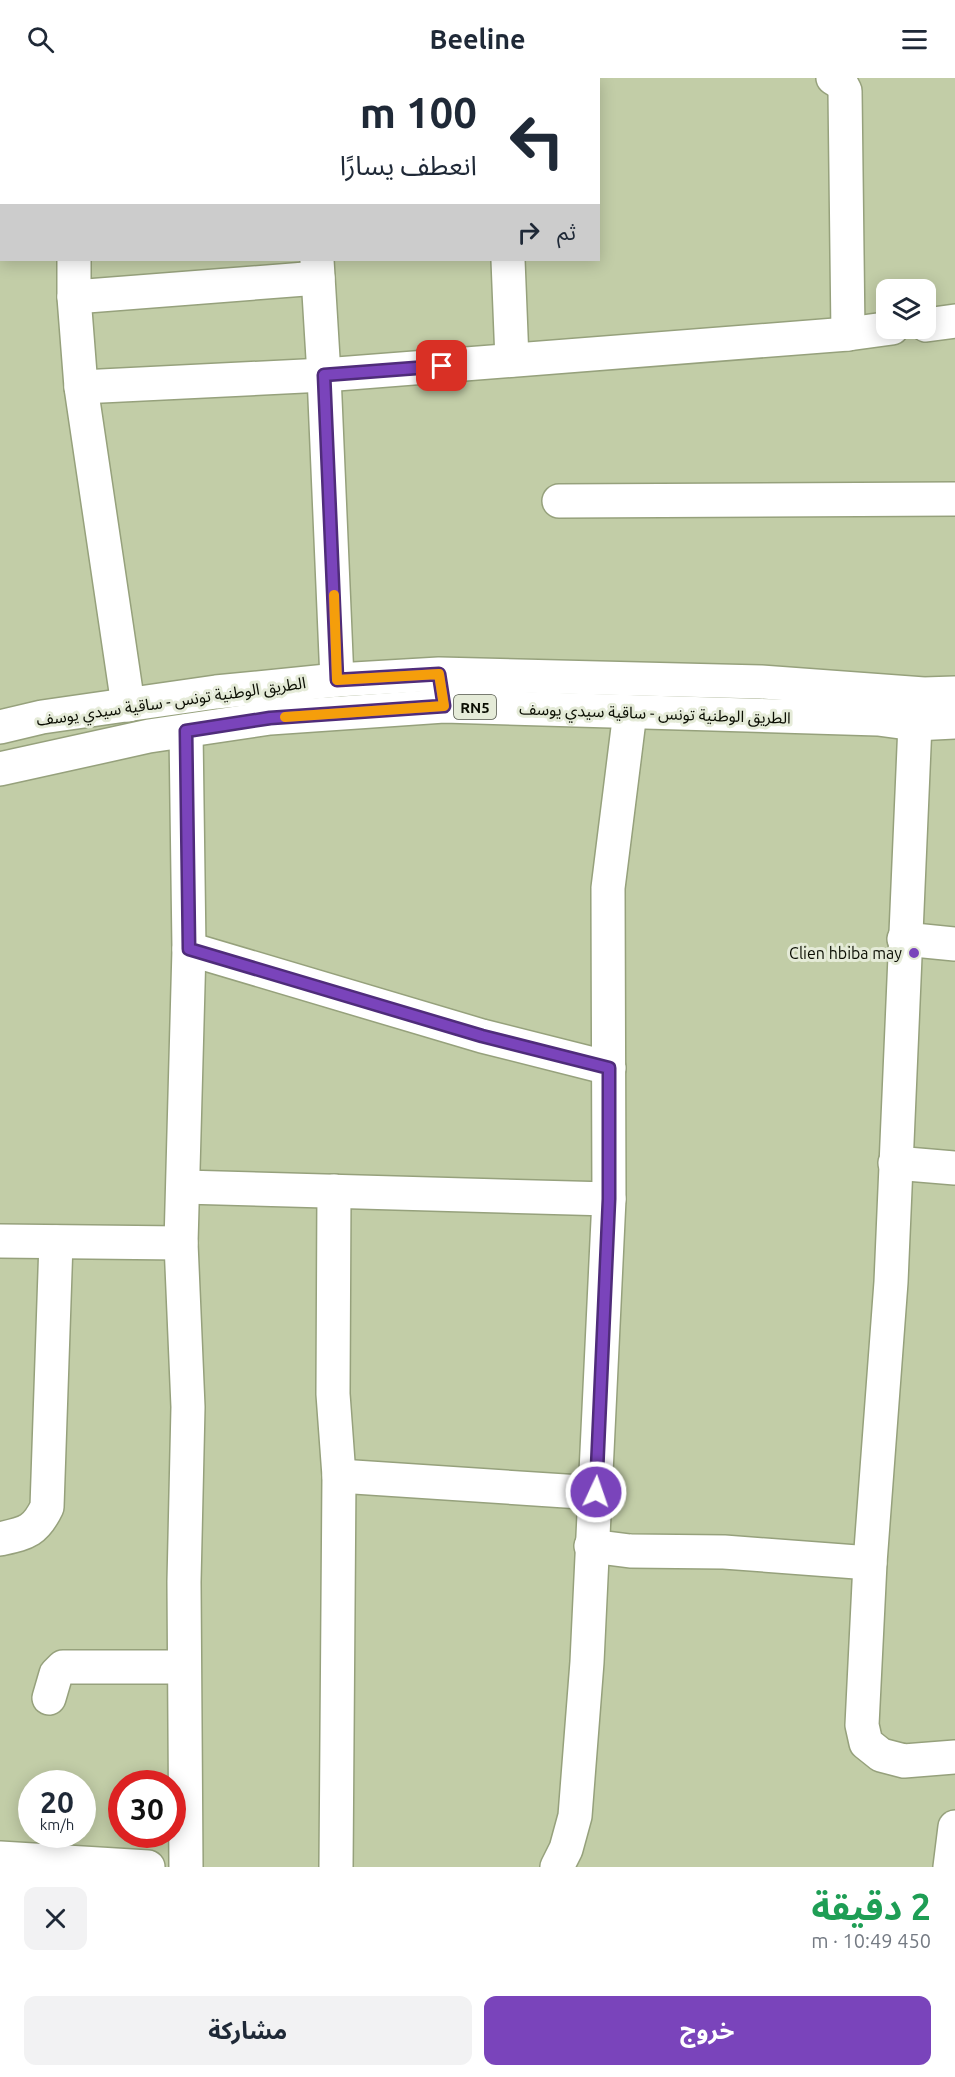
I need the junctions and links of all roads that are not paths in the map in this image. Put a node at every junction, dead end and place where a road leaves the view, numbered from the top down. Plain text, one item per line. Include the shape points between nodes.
1 (833, 78) edge
2 (75, 261) edge
3 (508, 261) edge
4 (317, 269) edge
5 (74, 297) junction
6 (955, 321) edge
7 (936, 323) edge
8 (876, 330) edge
9 (848, 334) junction
10 (512, 360) junction
11 (324, 375) junction
12 (81, 387) junction
13 (955, 499) edge
14 (559, 501) dead end
15 (439, 674) junction
16 (337, 680) junction
17 (955, 693) edge
18 (128, 705) junction
19 (444, 706) junction
20 (630, 712) junction
21 (915, 723) junction
22 (955, 723) edge
23 (0, 727) edge
24 (186, 731) junction
25 (0, 769) edge
26 (904, 939) junction
27 (955, 944) edge
28 (189, 949) junction
29 (609, 1068) junction
30 (895, 1163) junction
31 (955, 1168) edge
32 (184, 1187) junction
33 (334, 1191) junction
34 (609, 1199) junction
35 (0, 1241) edge
36 (56, 1242) junction
37 (181, 1243) junction
38 (339, 1476) junction
39 (596, 1492) junction
40 (0, 1539) edge
41 (591, 1546) junction
42 (870, 1563) junction
43 (184, 1667) junction
44 (49, 1698) dead end
45 (955, 1757) edge
46 (955, 1827) edge
47 (0, 1858) edge
48 (148, 1867) edge
49 (186, 1867) edge
50 (336, 1867) edge
51 (557, 1867) edge
52 (950, 1867) edge

1 - 9 main road via 845,91
2 - 5 main road
3 - 10 main road
4 - 5 main road
4 - 11 main road
5 - 12 main road
6 - 7 main road
8 - 9 main road
9 - 10 main road
10 - 11 main road
11 - 12 main road
11 - 16 main road
12 - 18 main road
13 - 14 main road
15 - 16 main road, الطريق الوطنية تونس - ساقية سيدي يوسف / RN5
15 - 17 main road, الطريق الوطنية تونس - ساقية سيدي يوسف / RN5 via 749,682
15 - 19 main road
16 - 18 main road, الطريق الوطنية تونس - ساقية سيدي يوسف / RN5
18 - 23 main road, الطريق الوطنية تونس - ساقية سيدي يوسف / RN5
19 - 20 main road, الطريق الوطنية تونس - ساقية سيدي يوسف / RN5
19 - 24 main road, الطريق الوطنية تونس - ساقية سيدي يوسف / RN5 via 270,718
20 - 21 main road, الطريق الوطنية تونس - ساقية سيدي يوسف / RN5
20 - 29 main road via 608,888
21 - 22 main road, الطريق الوطنية تونس - ساقية سيدي يوسف / RN5
21 - 26 main road
24 - 25 main road, الطريق الوطنية تونس - ساقية سيدي يوسف / RN5
24 - 28 main road
26 - 27 main road
26 - 30 main road
28 - 29 main road via 482,1036
28 - 32 main road
29 - 34 main road
30 - 31 main road
30 - 42 main road via 891,1282
32 - 33 main road
32 - 37 main road
33 - 34 main road
33 - 38 main road via 333,1394
34 - 39 main road
35 - 36 main road
36 - 37 main road
36 - 40 main road via 47,1506 28,1532
37 - 43 main road via 188,1407
38 - 39 main road
38 - 50 main road
39 - 41 main road
41 - 42 main road
41 - 51 main road via 575,1816
42 - 45 main road via 862,1725 866,1743 881,1755 904,1761
43 - 44 main road via 63,1667
43 - 49 main road
46 - 52 main road
47 - 48 main road

